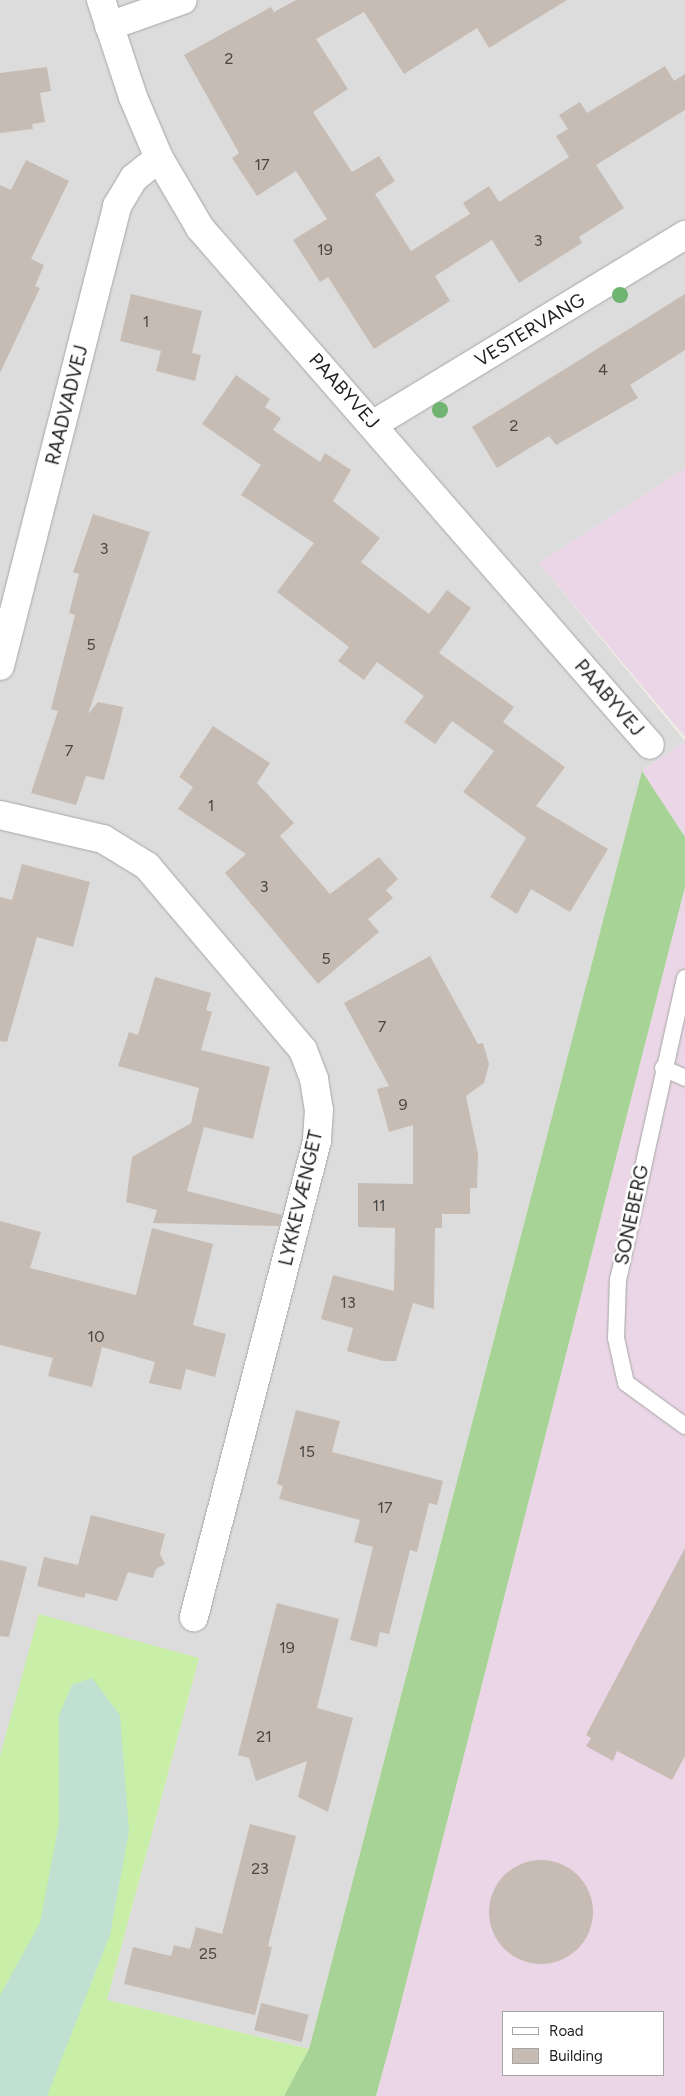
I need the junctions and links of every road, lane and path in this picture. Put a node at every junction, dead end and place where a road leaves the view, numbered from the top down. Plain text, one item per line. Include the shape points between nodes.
1 (101, 0) edge
2 (183, 0) edge
3 (109, 26) junction
4 (159, 158) junction
5 (685, 235) edge
6 (374, 424) junction
7 (0, 666) edge
8 (650, 745) dead end
9 (0, 815) edge
10 (685, 978) edge
11 (663, 1068) junction
12 (685, 1078) edge
13 (685, 1426) edge
14 (194, 1616) dead end

1 - 3 street, PAABYVEJ
2 - 3 street
3 - 4 street, PAABYVEJ
4 - 6 street, PAABYVEJ via 200,228
4 - 7 street, RAADVADVEJ via 134,178 117,206
5 - 6 street, VESTERVANG
6 - 8 street, PAABYVEJ
9 - 14 street, LYKKEVÆNGET via 103,839 147,866 303,1050 314,1079 319,1110 317,1141
10 - 11 lane, SONEBERG
11 - 12 lane
11 - 13 lane, SONEBERG via 618,1278 616,1338 626,1382

